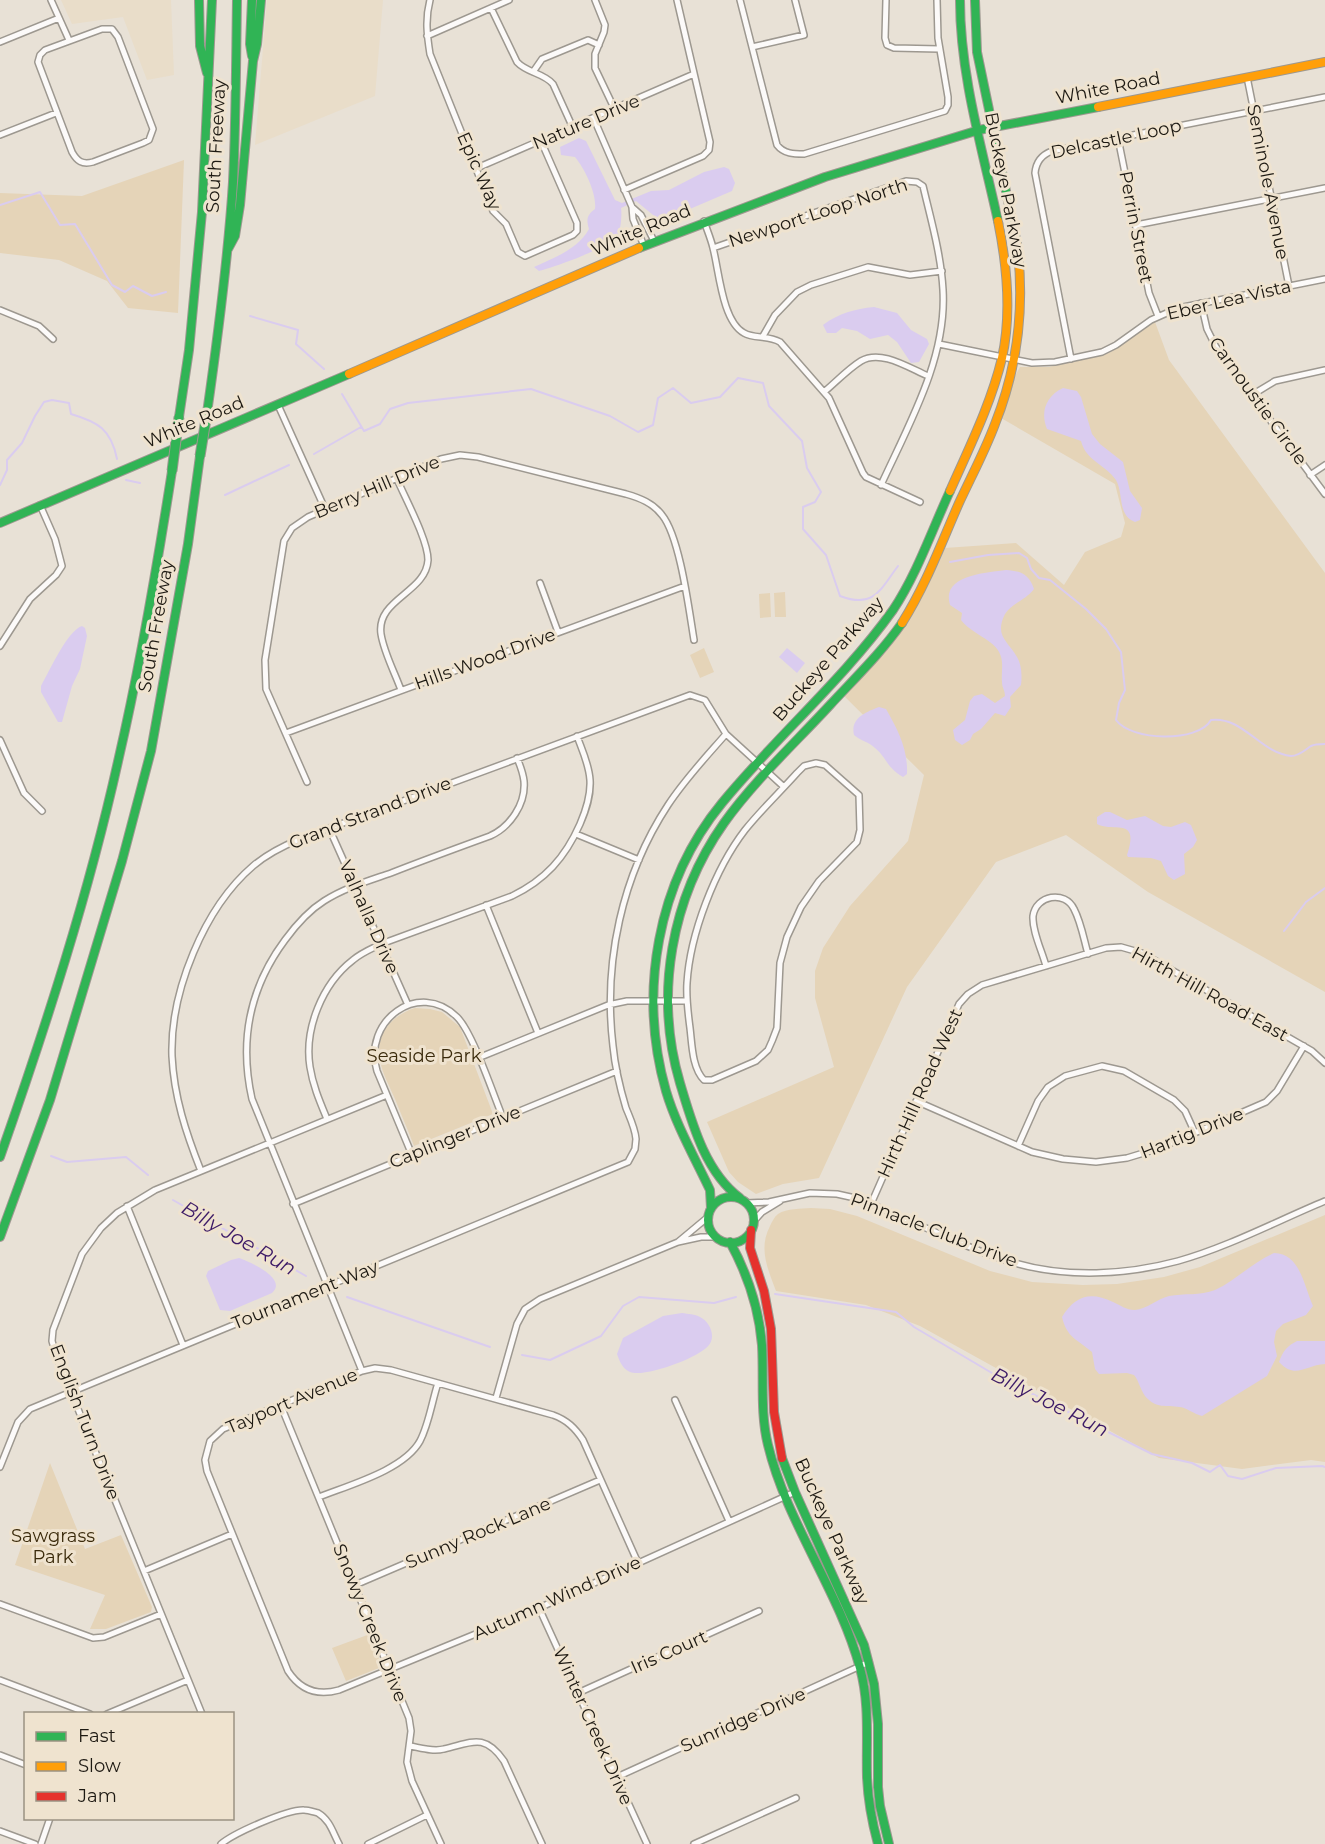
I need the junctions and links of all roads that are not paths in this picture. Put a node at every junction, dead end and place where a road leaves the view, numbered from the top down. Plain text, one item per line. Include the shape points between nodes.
1 (51, 0) edge
2 (199, 0) edge
3 (212, 0) edge
4 (237, 0) edge
5 (252, 0) edge
6 (261, 0) edge
7 (430, 0) edge
8 (509, 0) edge
9 (595, 0) edge
10 (677, 0) edge
11 (740, 0) edge
12 (795, 0) edge
13 (886, 0) edge
14 (937, 0) edge
15 (960, 0) edge
16 (975, 0) edge
17 (491, 8) junction
18 (59, 18) junction
19 (427, 36) junction
20 (69, 40) junction
21 (0, 42) edge
22 (599, 45) junction
23 (752, 47) junction
24 (939, 49) junction
25 (253, 61) junction
26 (1325, 62) edge
27 (533, 72) junction
28 (694, 74) junction
29 (1248, 77) junction
30 (210, 87) junction
31 (1325, 97) edge
32 (615, 110) junction
33 (1254, 111) junction
34 (56, 112) junction
35 (594, 119) junction
36 (993, 127) junction
37 (573, 128) junction
38 (979, 130) junction
39 (0, 135) edge
40 (1118, 138) junction
41 (541, 141) junction
42 (477, 168) junction
43 (1325, 188) edge
44 (624, 190) junction
45 (1272, 198) junction
46 (632, 207) junction
47 (704, 221) junction
48 (1136, 225) junction
49 (654, 241) junction
50 (644, 246) junction
51 (713, 248) junction
52 (226, 253) junction
53 (942, 271) junction
54 (1325, 279) edge
55 (1289, 286) junction
56 (1201, 303) junction
57 (0, 310) edge
58 (1158, 316) junction
59 (764, 336) junction
60 (53, 339) dead end
61 (939, 344) junction
62 (1002, 357) junction
63 (1016, 359) junction
64 (1071, 359) junction
65 (1325, 370) edge
66 (928, 376) junction
67 (824, 392) junction
68 (1252, 395) junction
69 (278, 405) junction
70 (1325, 465) edge
71 (1310, 475) junction
72 (397, 479) junction
73 (881, 485) junction
74 (1325, 494) edge
75 (920, 502) dead end
76 (40, 505) junction
77 (325, 509) junction
78 (0, 523) edge
79 (540, 583) dead end
80 (685, 586) junction
81 (558, 632) junction
82 (694, 640) dead end
83 (0, 646) edge
84 (401, 690) junction
85 (286, 733) junction
86 (726, 734) junction
87 (577, 736) junction
88 (0, 740) edge
89 (517, 758) junction
90 (758, 763) junction
91 (768, 772) junction
92 (308, 782) dead end
93 (784, 787) junction
94 (42, 811) dead end
95 (328, 828) junction
96 (576, 834) junction
97 (639, 860) junction
98 (355, 886) junction
99 (486, 905) junction
100 (381, 944) junction
101 (1088, 954) junction
102 (1049, 965) junction
103 (687, 1000) junction
104 (653, 1001) junction
105 (668, 1001) junction
106 (610, 1004) junction
107 (408, 1005) junction
108 (538, 1033) junction
109 (1304, 1046) junction
110 (478, 1058) junction
111 (1325, 1063) edge
112 (617, 1071) junction
113 (387, 1095) junction
114 (916, 1101) junction
115 (503, 1118) junction
116 (327, 1119) junction
117 (1195, 1133) junction
118 (268, 1144) junction
119 (1018, 1146) junction
120 (412, 1155) junction
121 (0, 1157) edge
122 (201, 1171) junction
123 (783, 1199) junction
124 (743, 1201) junction
125 (1325, 1201) edge
126 (293, 1204) junction
127 (871, 1204) junction
128 (127, 1206) junction
129 (709, 1212) junction
130 (752, 1226) junction
131 (0, 1237) edge
132 (716, 1237) junction
133 (678, 1242) junction
134 (730, 1242) junction
135 (327, 1286) junction
136 (183, 1345) junction
137 (362, 1371) junction
138 (438, 1383) junction
139 (71, 1392) junction
140 (496, 1398) junction
141 (675, 1400) dead end
142 (281, 1406) junction
143 (0, 1467) edge
144 (600, 1480) junction
145 (795, 1492) junction
146 (785, 1496) junction
147 (319, 1497) junction
148 (729, 1521) junction
149 (232, 1534) junction
150 (638, 1563) junction
151 (144, 1571) junction
152 (355, 1585) junction
153 (0, 1604) edge
154 (539, 1608) junction
155 (759, 1611) dead end
156 (161, 1614) junction
157 (870, 1662) junction
158 (860, 1667) junction
159 (389, 1670) junction
160 (0, 1680) edge
161 (188, 1680) junction
162 (317, 1692) joint
163 (578, 1693) junction
164 (87, 1712) edge
165 (109, 1712) edge
166 (202, 1712) edge
167 (410, 1746) junction
168 (0, 1755) edge
169 (24, 1764) edge
170 (616, 1778) junction
171 (796, 1798) dead end
172 (427, 1815) junction
173 (49, 1820) edge
174 (0, 1831) edge
175 (36, 1844) edge
176 (41, 1844) edge
177 (221, 1844) edge
178 (339, 1844) edge
179 (368, 1844) edge
180 (441, 1844) edge
181 (542, 1844) edge
182 (647, 1844) edge
183 (694, 1844) edge
184 (878, 1844) edge
185 (889, 1844) edge

1 - 18 street
2 - 30 main road via 200,46
3 - 30 main road, South Freeway
4 - 52 main road, South Freeway via 234,152
5 - 25 main road
6 - 25 main road
7 - 19 street, Epic Way
8 - 17 street
9 - 22 street via 605,25
10 - 28 street
11 - 23 street
12 - 23 street via 804,35
13 - 24 street via 887,45
14 - 24 street
15 - 38 main road, Buckeye Parkway via 964,64
16 - 36 main road, Buckeye Parkway via 977,52
17 - 19 street
17 - 27 street via 517,62
18 - 20 street
18 - 21 street
19 - 42 street, Epic Way via 430,54
20 - 34 street via 45,50 38,62
20 - 34 street via 102,28 112,29 152,123 152,135 143,143 103,159 80,162
22 - 27 street via 588,40 542,59
22 - 32 street via 595,68
23 - 24 street via 777,145 792,154 804,154 945,111 948,105
25 - 52 main road via 240,205 235,236
26 - 29 main road, White Road
27 - 37 street via 553,84
28 - 32 street, Nature Drive
28 - 44 street via 710,150
29 - 33 street, Seminole Avenue
29 - 36 main road, White Road
30 - 121 main road, South Freeway, bridge via 198,259 172,471 147,624 110,794 58,984
31 - 33 street, Delcastle Loop
32 - 35 street, Nature Drive
33 - 40 street, Delcastle Loop
33 - 45 street, Seminole Avenue
34 - 39 street
35 - 37 street, Nature Drive
35 - 44 street
36 - 38 main road, White Road
36 - 63 main road, Buckeye Parkway via 1020,269
37 - 41 street, Nature Drive
38 - 47 main road, White Road via 825,177
38 - 62 main road, Buckeye Parkway via 1006,267
40 - 48 street, Perrin Street
40 - 64 street, Delcastle Loop via 1052,151 1043,155 1035,168
41 - 42 street, Nature Drive
41 - 42 street, Epic Way via 577,231 525,256 518,252 506,224 493,211
43 - 45 street
44 - 46 street
45 - 48 street
45 - 55 street, Seminole Avenue
46 - 49 street via 641,215
46 - 50 street
47 - 49 main road, White Road
47 - 51 street
48 - 58 street, Perrin Street via 1149,293
49 - 50 main road, White Road
50 - 69 main road, White Road
51 - 53 street, Newport Loop North via 906,181 917,182 923,186
51 - 59 street via 731,318 745,334
52 - 131 main road, South Freeway, bridge via 188,544 150,751 123,861 50,1100
53 - 59 street via 910,275 868,267 811,285 797,292 775,315
53 - 61 street
54 - 55 street, Eber Lea Vista
55 - 56 street, Eber Lea Vista
56 - 58 street, Eber Lea Vista
56 - 68 street, Carnoustie Circle via 1216,347
57 - 60 street via 39,326
58 - 64 street, Eber Lea Vista via 1108,349
59 - 67 street via 780,342
61 - 62 street, Eber Lea Vista
61 - 66 street
62 - 63 street, Eber Lea Vista
62 - 90 main road, Buckeye Parkway via 981,420 894,608 864,647
63 - 64 street, Eber Lea Vista via 1047,363
63 - 91 main road, Buckeye Parkway via 999,413 907,615 874,657
65 - 68 street via 1275,381
66 - 67 street via 873,357 862,360
66 - 73 street
67 - 73 street via 863,473
68 - 71 street, Carnoustie Circle
69 - 76 main road, White Road
69 - 77 street
70 - 71 street
71 - 74 street, Carnoustie Circle
72 - 77 street, Berry Hill Drive
72 - 80 street, Berry Hill Drive via 459,455 638,498 661,513 670,528
72 - 84 street via 428,558 424,574 388,609 381,626
73 - 75 street
76 - 78 main road, White Road
76 - 83 street via 62,566 30,599
77 - 85 street, Berry Hill Drive via 292,528 282,549 265,660 266,689
79 - 81 street
80 - 81 street, Hills Wood Drive
80 - 82 street, Berry Hill Drive
81 - 84 street, Hills Wood Drive
84 - 85 street, Hills Wood Drive
85 - 92 street, Berry Hill Drive
86 - 87 street, Grand Strand Drive via 709,704 690,695
86 - 90 street
86 - 97 street via 667,806
87 - 89 street, Grand Strand Drive
87 - 96 street via 590,782 588,802
88 - 94 street via 24,793
89 - 95 street, Grand Strand Drive
89 - 98 street via 524,790 517,810 502,829
90 - 91 street
90 - 104 main road, Buckeye Parkway via 712,815 679,873 659,939
91 - 93 street
91 - 105 main road, Buckeye Parkway via 724,823 692,878 672,943
93 - 103 street via 745,830 723,863 696,934
93 - 103 street via 804,766 825,765 859,795 860,830 857,842 801,906 788,937 780,963 777,1028 768,1050 756,1061 704,1080 697,1069
95 - 98 street, Valhalla Drive
95 - 122 street, Grand Strand Drive via 288,844 253,866 217,909 188,966 177,1008 172,1053 179,1109
96 - 97 street
96 - 99 street via 545,876 528,888
97 - 106 street via 619,921
98 - 100 street, Valhalla Drive
98 - 118 street via 321,903 296,926 270,962 254,999 247,1029 246,1068
99 - 100 street
99 - 108 street
100 - 107 street, Valhalla Drive
100 - 116 street via 345,967 318,1006 309,1045 309,1065
101 - 102 street, Hirth Hill Road East
101 - 102 street via 1073,907 1060,897 1049,898 1038,906 1033,919
101 - 109 street, Hirth Hill Road East via 1121,947 1142,953
102 - 114 street, Hirth Hill Road West via 982,985 968,994 959,1004
103 - 105 street
104 - 105 street
104 - 106 street
104 - 129 main road, Buckeye Parkway via 663,1079 710,1190
105 - 124 main road, Buckeye Parkway via 672,1057 688,1110 718,1178
106 - 108 street
106 - 112 street
107 - 110 street via 432,1004 452,1012 463,1024
107 - 113 street via 389,1017 376,1038 374,1058
108 - 110 street
109 - 111 street, Hirth Hill Road East
109 - 117 street, Hartig Drive via 1266,1102
110 - 115 street
112 - 115 street, Caplinger Drive
112 - 135 street, Tournament Way via 636,1134 635,1149 627,1162
113 - 116 street, English Turn Drive
113 - 120 street
114 - 119 street, Hartig Drive
114 - 127 street, Hirth Hill Road West
115 - 120 street, Caplinger Drive
116 - 118 street, English Turn Drive
117 - 119 street, Hartig Drive via 1143,1154 1096,1162 1047,1156
117 - 119 street via 1185,1111 1174,1100 1124,1071 1102,1066 1065,1076 1048,1087
118 - 122 street, English Turn Drive
118 - 126 street
120 - 126 street, Caplinger Drive
122 - 128 street, English Turn Drive
123 - 124 street, Pinnacle Club Drive
123 - 127 street, Pinnacle Club Drive via 810,1193 837,1194
123 - 130 street, Pinnacle Club Drive via 762,1212
124 - 129 main road via 726,1197
124 - 130 main road via 751,1208
125 - 127 street, Pinnacle Club Drive via 1177,1261 1098,1273 1018,1264
126 - 135 street
128 - 136 street
128 - 139 street, English Turn Drive via 88,1244 53,1330 54,1351
129 - 132 main road via 709,1227
129 - 133 street
130 - 134 main road via 744,1238
130 - 145 main road, Buckeye Parkway via 750,1248 771,1329 776,1434
132 - 133 street
132 - 134 main road
133 - 140 street via 540,1299 525,1309
134 - 146 main road, Buckeye Parkway via 746,1272 756,1304 762,1343 763,1413 771,1455
135 - 136 street, Tournament Way
135 - 137 street
136 - 139 street, Tournament Way
137 - 138 street, Tayport Avenue via 392,1370
137 - 142 street, Tayport Avenue
138 - 140 street, Tayport Avenue
138 - 147 street via 421,1440 411,1455 397,1465
139 - 143 street, Tournament Way via 23,1415
139 - 151 street, English Turn Drive
140 - 144 street, Tayport Avenue via 563,1418 571,1424 583,1440
141 - 148 street
142 - 147 street, Snowy Creek Drive
142 - 149 street, Tayport Avenue via 223,1430 210,1441 205,1460 207,1471
144 - 150 street, Tayport Avenue
144 - 152 street, Sunny Rock Lane
145 - 146 street, Autumn Wind Drive
145 - 157 main road, Buckeye Parkway
146 - 148 street, Autumn Wind Drive
146 - 158 main road, Buckeye Parkway
147 - 152 street, Snowy Creek Drive
148 - 150 street, Autumn Wind Drive
149 - 151 street
149 - 162 street, Tayport Avenue via 288,1671 304,1688
150 - 154 street, Autumn Wind Drive
151 - 156 street, English Turn Drive
152 - 159 street, Snowy Creek Drive
153 - 156 street via 93,1638
154 - 159 street, Autumn Wind Drive
154 - 163 street, Winter Creek Drive
155 - 163 street, Iris Court
156 - 161 street, English Turn Drive
157 - 158 street, Sunridge Drive
157 - 185 main road, Buckeye Parkway via 878,1705 878,1787
158 - 170 street, Sunridge Drive
158 - 184 main road, Buckeye Parkway via 869,1725 869,1807
159 - 162 street, Autumn Wind Drive via 339,1690
159 - 167 street, Snowy Creek Drive via 409,1718
160 - 164 street
161 - 165 street
161 - 166 street, English Turn Drive
163 - 170 street, Winter Creek Drive
167 - 172 street, Snowy Creek Drive via 407,1762
167 - 181 street via 442,1750 475,1741 489,1745 504,1761
168 - 169 street
170 - 182 street, Winter Creek Drive
171 - 183 street
172 - 179 street
172 - 180 street, Snowy Creek Drive
173 - 176 street
174 - 175 street
177 - 178 street via 233,1835 291,1811 305,1810 326,1820

